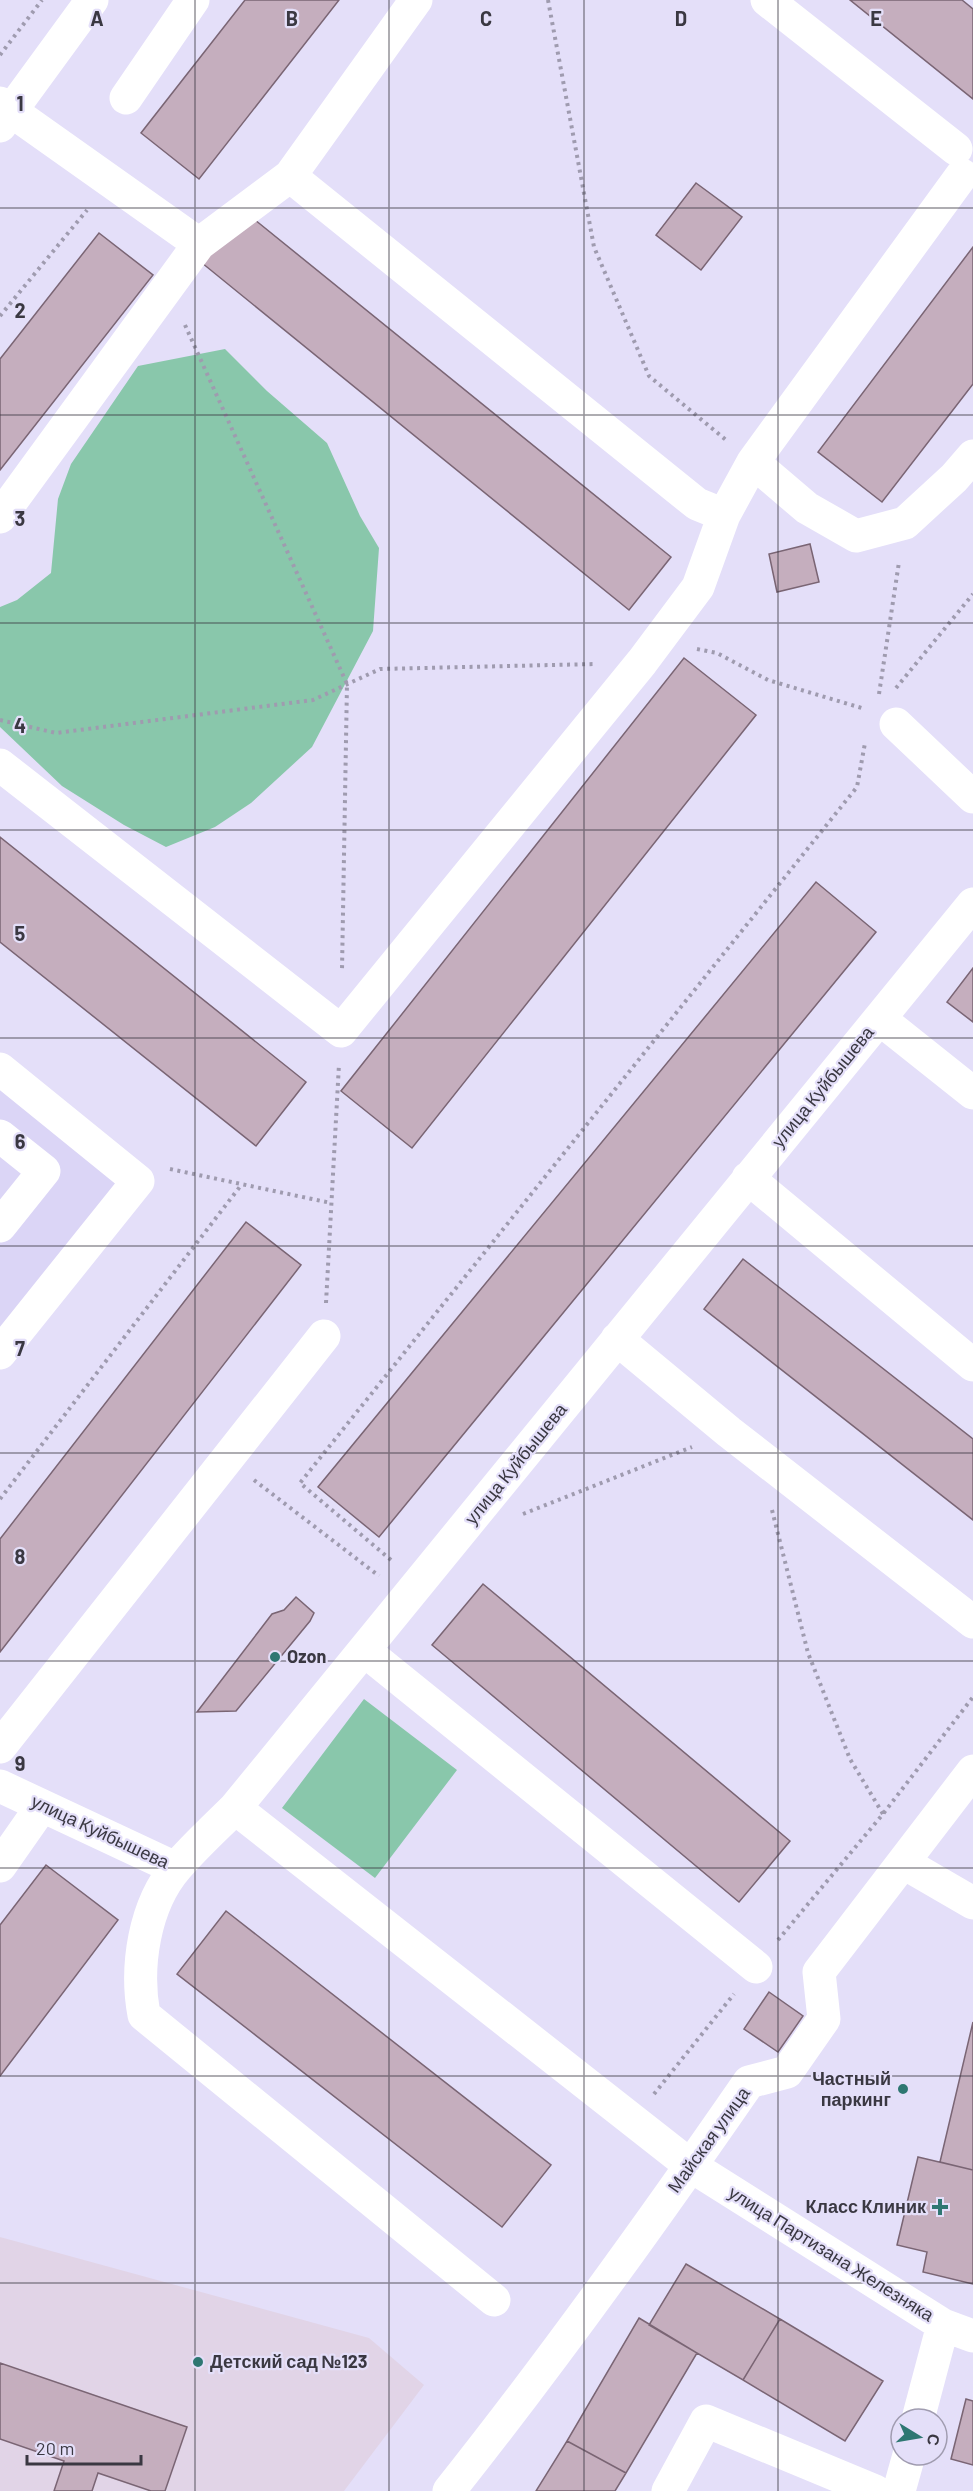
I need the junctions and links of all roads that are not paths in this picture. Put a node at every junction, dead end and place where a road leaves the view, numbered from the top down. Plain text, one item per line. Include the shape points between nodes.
1 (92, 0) edge
2 (193, 0) edge
3 (416, 0) edge
4 (767, 0) edge
5 (126, 98) dead end
6 (4, 114) edge
7 (290, 176) junction
8 (199, 244) junction
9 (973, 456) edge
10 (753, 462) junction
11 (724, 515) junction
12 (0, 517) edge
13 (886, 718) road end
14 (0, 765) edge
15 (973, 797) edge
16 (973, 904) edge
17 (879, 1019) junction
18 (0, 1070) edge
19 (973, 1093) edge
20 (0, 1136) edge
21 (748, 1178) junction
22 (0, 1226) edge
23 (324, 1336) road end
24 (617, 1339) junction
25 (0, 1353) edge
26 (973, 1365) edge
27 (973, 1622) edge
28 (365, 1651) junction
29 (0, 1747) edge
30 (973, 1771) edge
31 (0, 1786) edge
32 (42, 1806) junction
33 (235, 1808) junction
34 (904, 1863) junction
35 (0, 1866) edge
36 (176, 1868) junction
37 (973, 1903) edge
38 (756, 1967) road end
39 (691, 2166) junction
40 (494, 2300) dead end
41 (958, 2330) edge
42 (923, 2407) edge
43 (906, 2467) edge
44 (449, 2491) edge
45 (668, 2491) edge
46 (875, 2491) edge
47 (899, 2491) edge

1 - 6 street
2 - 5 street
3 - 7 street
4 - 10 street via 959,162
6 - 8 street
7 - 8 street
7 - 11 street via 697,504
8 - 12 street
9 - 10 street via 905,522 856,536 807,508
10 - 11 street
11 - 14 street via 698,587 642,663 341,1031
13 - 15 street
16 - 17 street, улица Куйбышева
17 - 19 street
17 - 21 street, улица Куйбышева
18 - 25 street via 138,1181
20 - 22 street via 44,1171
21 - 24 street, улица Куйбышева
21 - 26 street
23 - 29 street
24 - 27 street via 766,1462
24 - 28 street, улица Куйбышева
28 - 33 street, улица Куйбышева
28 - 38 street
30 - 34 street, Майская улица
31 - 32 street, улица Куйбышева
32 - 35 street
32 - 36 street, улица Куйбышева
33 - 36 street, улица Куйбышева
33 - 39 street, улица Партизана Железняка
34 - 37 street
34 - 39 street, Майская улица via 819,1972 824,2019 818,2028 786,2072 749,2082
36 - 40 street via 153,1905 140,1964 144,2015
39 - 41 street, улица Партизана Железняка via 819,2234
39 - 44 street, Майская улица
41 - 42 street
43 - 47 street
45 - 46 street via 706,2421

